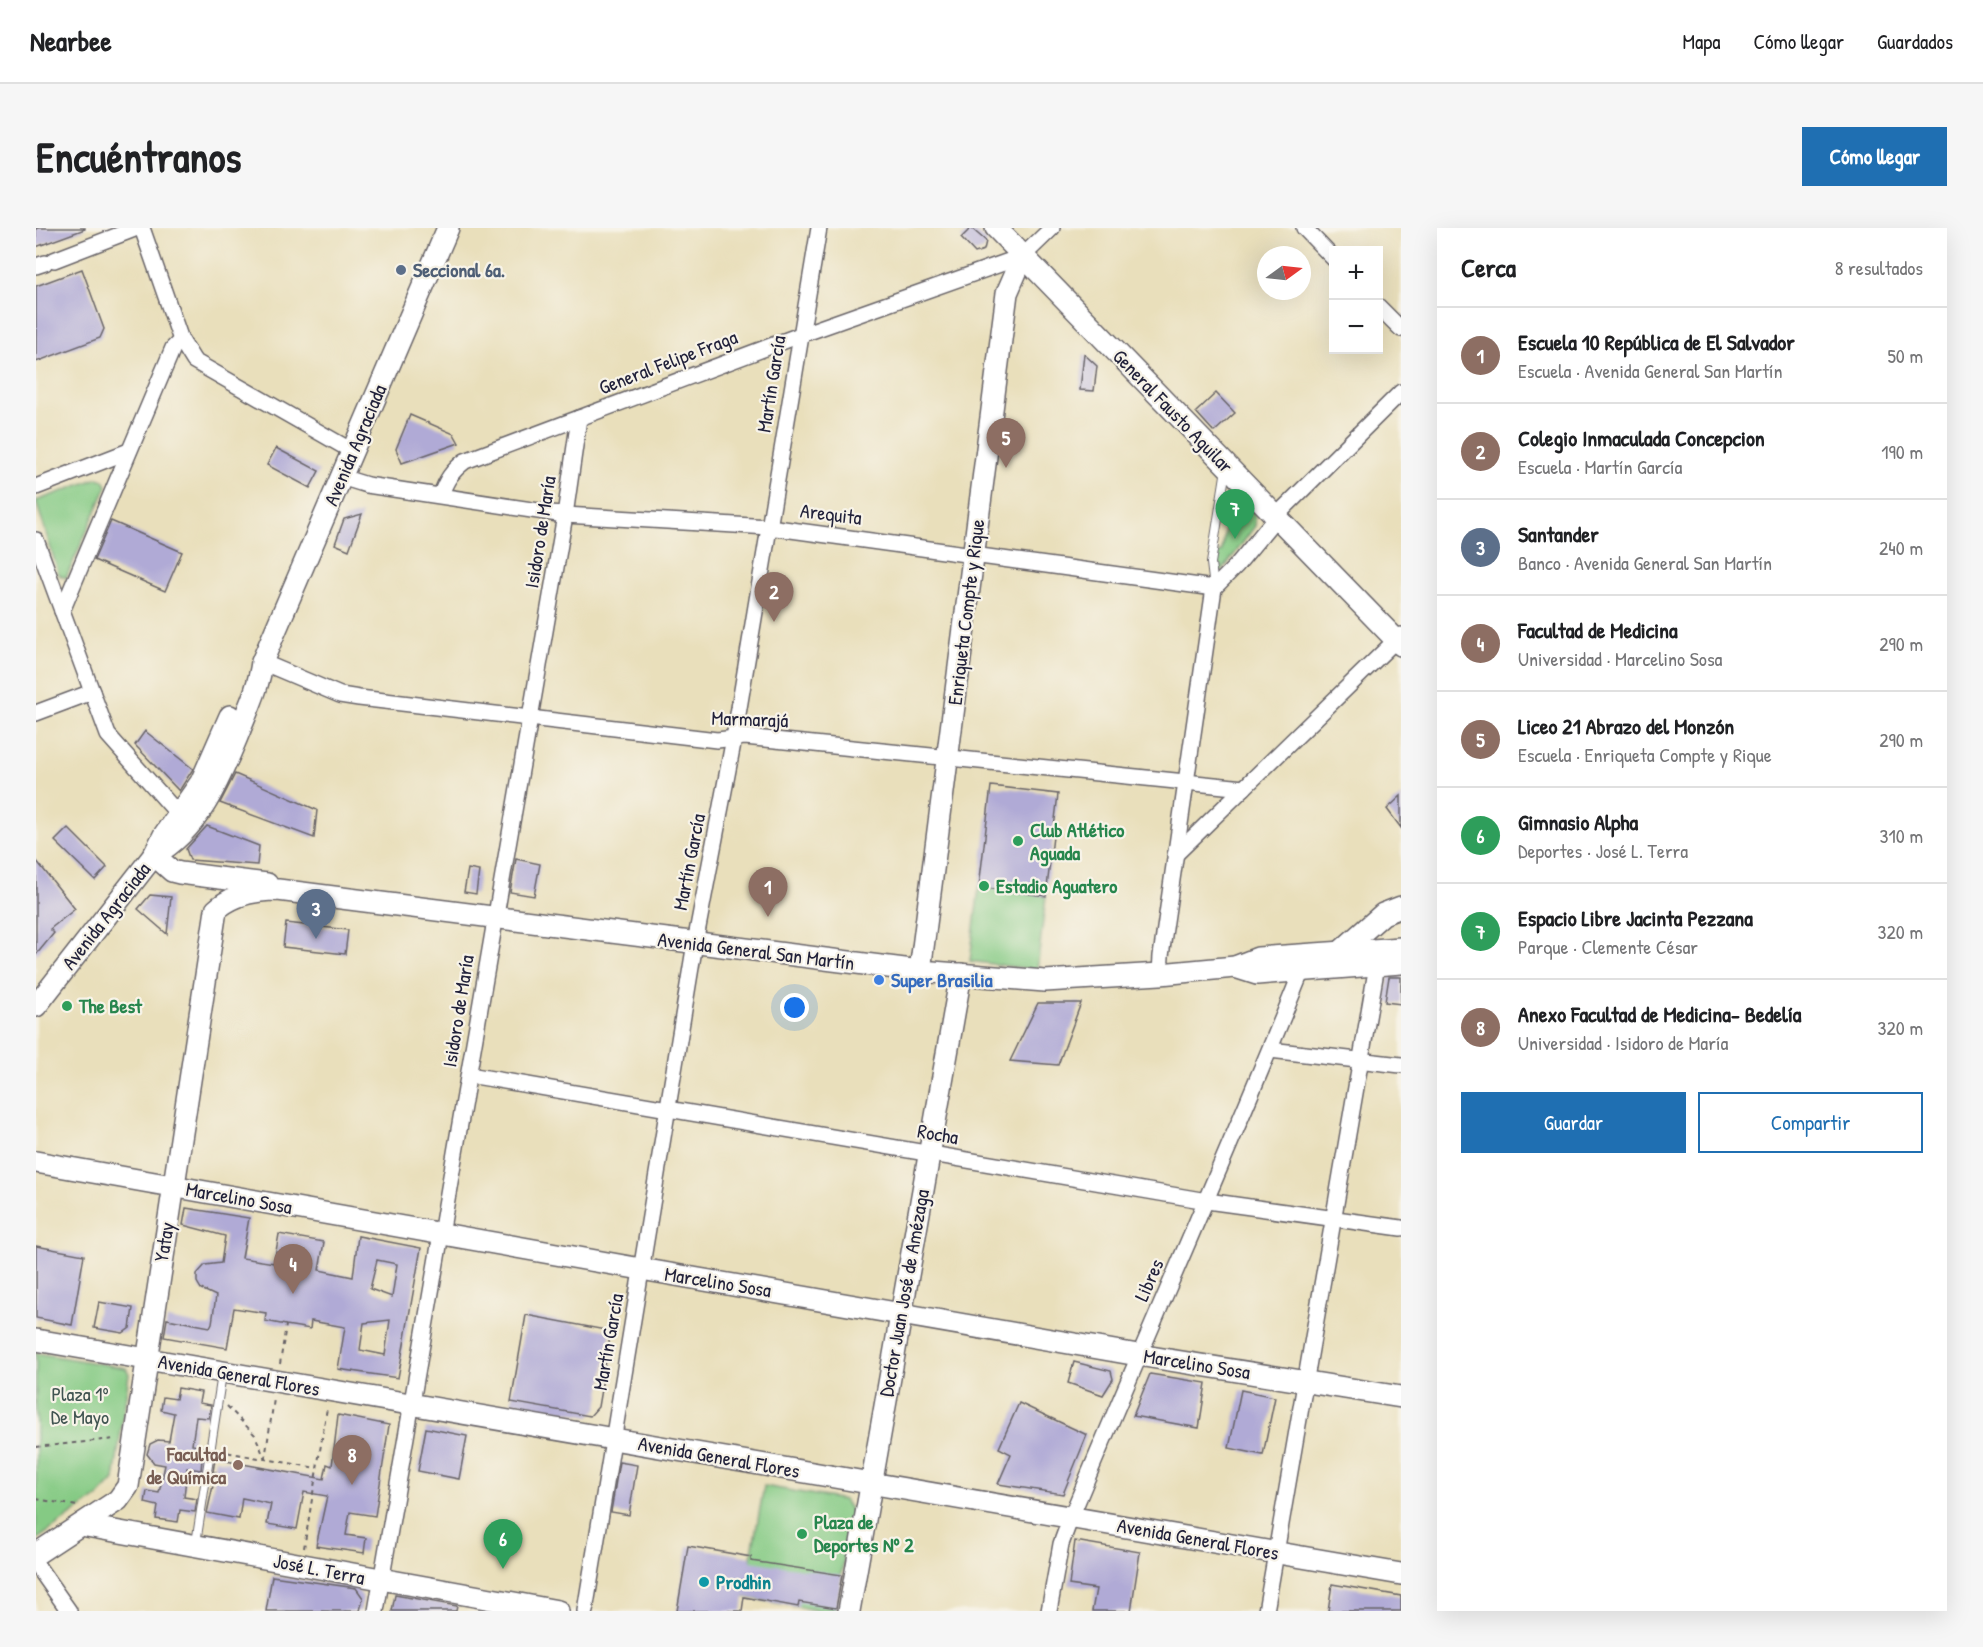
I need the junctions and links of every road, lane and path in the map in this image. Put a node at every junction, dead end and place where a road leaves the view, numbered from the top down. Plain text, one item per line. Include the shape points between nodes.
1 (137, 228) edge
2 (142, 228) edge
3 (448, 228) edge
4 (819, 228) edge
5 (996, 228) edge
6 (1053, 228) edge
7 (1304, 228) edge
8 (1329, 254) edge
9 (1023, 256) junction
10 (45, 263) edge
11 (986, 269) junction
12 (1006, 293) junction
13 (1383, 311) edge
14 (1401, 329) edge
15 (800, 335) junction
16 (181, 340) junction
17 (1401, 392) edge
18 (579, 418) junction
19 (352, 451) junction
20 (129, 452) junction
21 (1226, 468) junction
22 (341, 477) junction
23 (36, 487) edge
24 (441, 495) junction
25 (565, 515) junction
26 (1275, 516) junction
27 (769, 527) junction
28 (36, 540) edge
29 (974, 554) junction
30 (1214, 588) junction
31 (62, 611) junction
32 (1399, 640) edge
33 (262, 662) junction
34 (92, 692) junction
35 (36, 713) edge
36 (530, 718) junction
37 (734, 738) junction
38 (947, 757) junction
39 (1186, 782) junction
40 (1244, 788) junction
41 (179, 815) junction
42 (154, 855) junction
43 (1175, 855) junction
44 (200, 877) junction
45 (278, 890) junction
46 (222, 905) junction
47 (1400, 908) edge
48 (494, 918) junction
49 (695, 943) junction
50 (1401, 948) edge
51 (1339, 953) junction
52 (1371, 960) junction
53 (1401, 963) edge
54 (1235, 967) junction
55 (920, 970) junction
56 (1302, 970) junction
57 (961, 974) junction
58 (1160, 974) junction
59 (36, 1006) edge
60 (1270, 1050) junction
61 (1360, 1060) junction
62 (1401, 1065) edge
63 (469, 1076) junction
64 (668, 1110) junction
65 (927, 1154) junction
66 (36, 1162) edge
67 (173, 1186) junction
68 (1207, 1201) junction
69 (1332, 1219) junction
70 (1401, 1228) edge
71 (440, 1234) junction
72 (641, 1269) junction
73 (903, 1313) junction
74 (36, 1340) edge
75 (1138, 1355) junction
76 (146, 1359) junction
77 (222, 1372) junction
78 (1306, 1381) junction
79 (330, 1391) junction
80 (1401, 1396) edge
81 (219, 1398) junction
82 (413, 1405) junction
83 (114, 1439) dead end
84 (612, 1439) junction
85 (36, 1447) edge
86 (210, 1449) junction
87 (265, 1459) junction
88 (317, 1468) junction
89 (871, 1483) junction
90 (36, 1499) edge
91 (79, 1515) junction
92 (1071, 1516) junction
93 (195, 1546) junction
94 (1276, 1553) junction
95 (36, 1554) edge
96 (36, 1564) edge
97 (301, 1566) junction
98 (1401, 1574) edge
99 (381, 1581) junction
100 (69, 1611) edge
101 (376, 1611) edge
102 (558, 1611) edge
103 (585, 1611) edge
104 (849, 1611) edge
105 (1049, 1611) edge
106 (1266, 1611) edge

1 - 10 street
2 - 16 street
3 - 19 street, Avenida Agraciada
4 - 15 street, Martín García
5 - 9 street, General Fausto Aguilar
6 - 9 street
7 - 8 street
9 - 11 street, General Felipe Fraga
9 - 12 street, Enriqueta Compte y Rique
9 - 21 street, General Fausto Aguilar
11 - 12 street via 998,274
11 - 15 street, General Felipe Fraga
12 - 29 street, Enriqueta Compte y Rique
13 - 14 street
15 - 18 street, General Felipe Fraga
15 - 27 street, Martín García
16 - 19 street via 198,365
16 - 20 street via 173,348
17 - 26 street
18 - 24 street, General Felipe Fraga via 465,461 446,480
18 - 25 street, Isidoro de María
19 - 22 street, Avenida Agraciada
20 - 23 street
20 - 31 street
21 - 26 street, General Fausto Aguilar
21 - 30 lane via 1211,564
22 - 24 street via 367,485
22 - 33 street, Avenida Agraciada
24 - 25 street, Arequita
25 - 27 street, Arequita
25 - 36 street, Isidoro de María
26 - 30 street
26 - 32 street, General Fausto Aguilar
27 - 29 street, Arequita
27 - 37 street, Martín García
28 - 31 street
29 - 30 street, Arequita
29 - 38 street, Enriqueta Compte y Rique
30 - 39 street
31 - 34 street
32 - 40 street
33 - 36 street, Marmarajá via 340,695
33 - 41 street, Avenida Agraciada via 246,678 207,770
33 - 42 street, Avenida Agraciada via 260,681 209,799 173,844
34 - 35 street
34 - 41 street via 108,735
36 - 37 street, Marmarajá via 717,740
36 - 48 street, Isidoro de María
37 - 38 street, Marmarajá
37 - 49 street, Martín García
38 - 39 street, Marmarajá
38 - 55 street, Enriqueta Compte y Rique
39 - 40 street, Marmarajá
39 - 43 street
40 - 43 street
41 - 42 street, Avenida Agraciada
42 - 44 street, Avenida General San Martín via 172,870
42 - 59 street, Avenida Agraciada
43 - 58 street
44 - 45 street, Avenida General San Martín via 266,884
44 - 46 street
45 - 46 street, Avenida General San Martín via 251,892
45 - 48 street, Avenida General San Martín
46 - 67 street, Yatay
47 - 51 street via 1383,914
47 - 52 street
48 - 49 street, Avenida General San Martín
48 - 63 street, Isidoro de María
49 - 55 street, Avenida General San Martín
49 - 64 street, Martín García
50 - 52 street, Avenida General San Martín
51 - 52 street, Avenida General San Martín
51 - 54 street, Avenida General San Martín via 1258,958
52 - 53 street, Avenida General San Martín
52 - 56 street, Avenida General San Martín
52 - 61 street
54 - 56 street, Avenida General San Martín via 1257,974
54 - 58 street, Avenida General San Martín
55 - 57 street, Avenida General San Martín
56 - 60 street, Libres
57 - 58 street, Avenida General San Martín via 1044,981
57 - 65 street, Doctor Juan José de Amézaga
60 - 61 street
60 - 68 street, Libres
61 - 62 street
61 - 69 street
63 - 64 street, Rocha
63 - 71 street, Isidoro de María
64 - 65 street, Rocha
64 - 72 street, Martín García
65 - 68 street, Rocha
65 - 73 street, Doctor Juan José de Amézaga
66 - 67 street, Marcelino Sosa
67 - 71 street, Marcelino Sosa
67 - 76 street, Yatay
68 - 69 street, Rocha
68 - 75 street, Libres
69 - 70 street, Rocha
69 - 78 street
71 - 72 street, Marcelino Sosa
71 - 82 street, Isidoro de María
72 - 73 street, Marcelino Sosa
72 - 84 street, Martín García
73 - 75 street, Marcelino Sosa
73 - 89 street, Doctor Juan José de Amézaga
74 - 76 street, Avenida General Flores
75 - 78 street, Marcelino Sosa
75 - 92 street, Libres
76 - 77 street, Avenida General Flores
76 - 91 street, Yatay via 128,1486 118,1500
77 - 79 street, Avenida General Flores
77 - 81 lane
78 - 80 street, Marcelino Sosa
78 - 94 street
79 - 82 street, Avenida General Flores
79 - 88 path
81 - 86 lane
81 - 87 path via 255,1436
82 - 84 street, Avenida General Flores
82 - 99 street, Isidoro de María
83 - 85 path
84 - 89 street, Avenida General Flores
84 - 103 street, Martín García
86 - 87 path
86 - 93 lane
87 - 88 path
88 - 97 path
89 - 92 street, Avenida General Flores
89 - 104 street, Doctor Juan José de Amézaga
90 - 91 path
91 - 93 street, José L. Terra
91 - 95 street
92 - 94 street, Avenida General Flores
92 - 105 street, Libres via 1061,1544
93 - 97 street, José L. Terra
94 - 98 street, Avenida General Flores
94 - 106 street
96 - 100 street
97 - 99 street, José L. Terra
99 - 101 street, Isidoro de María
99 - 102 street, José L. Terra

